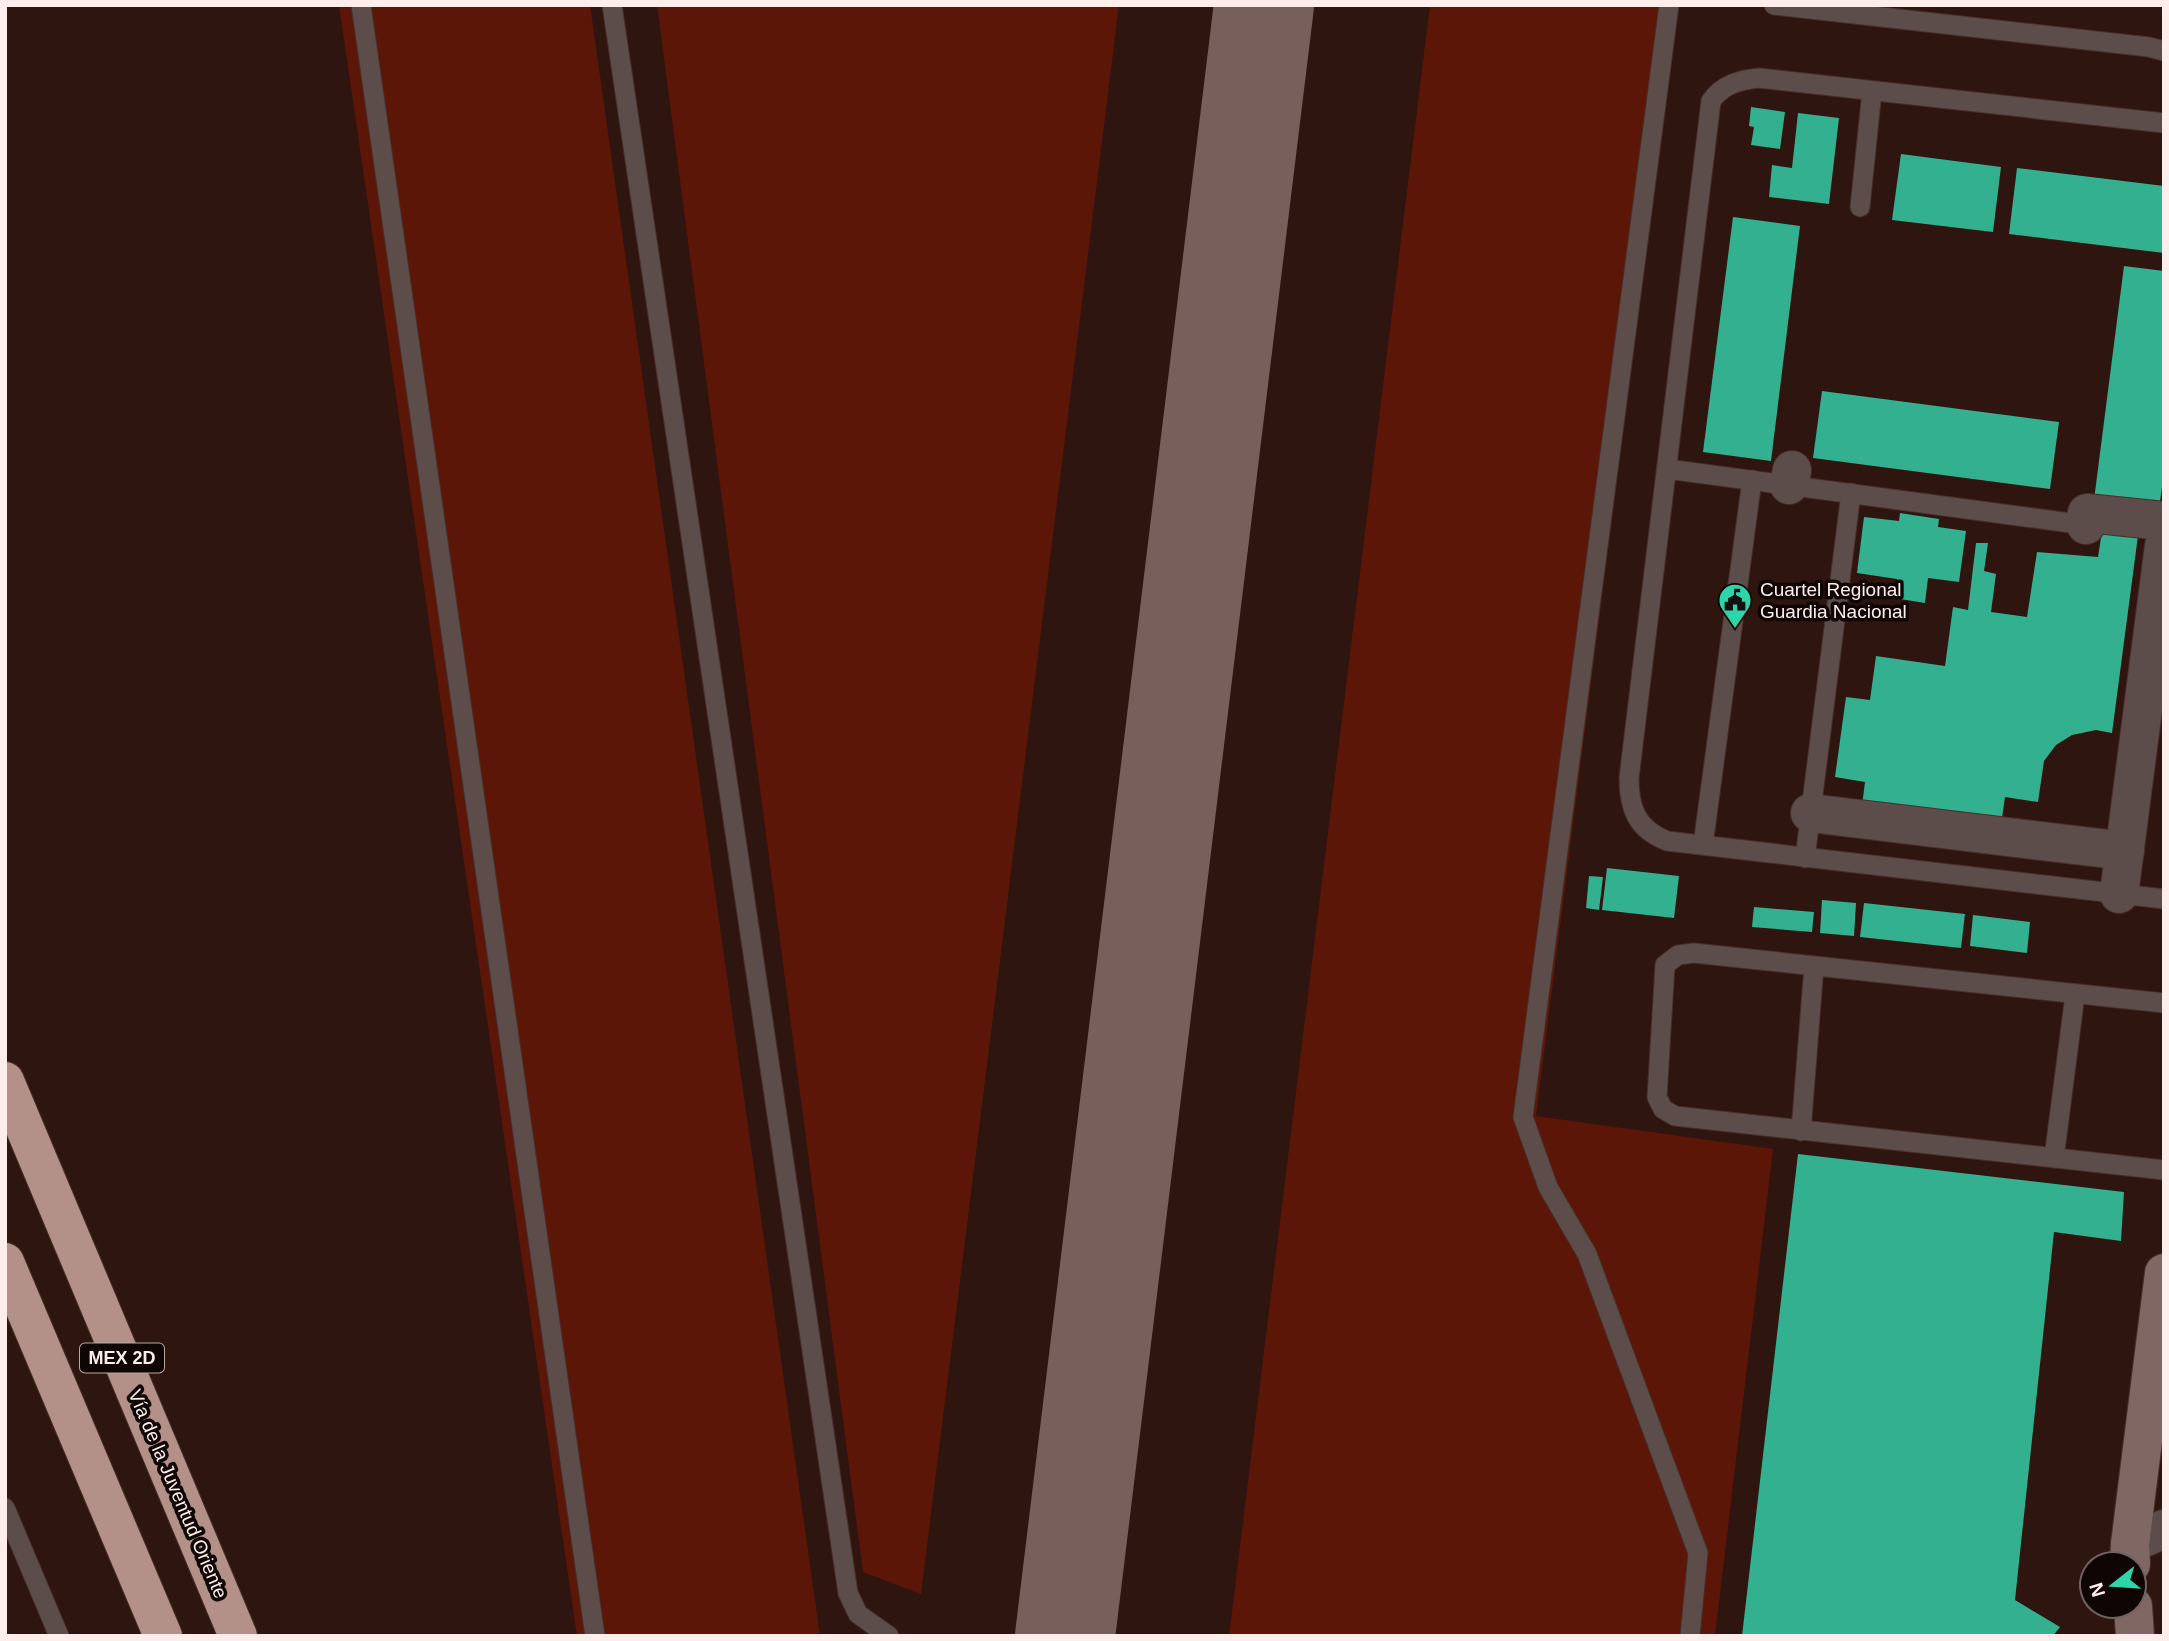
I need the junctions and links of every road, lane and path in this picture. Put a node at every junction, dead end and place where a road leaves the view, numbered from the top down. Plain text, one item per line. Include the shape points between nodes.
1 (361, 5) edge
2 (612, 5) edge
3 (1670, 5) edge
4 (1774, 5) edge
5 (2164, 51) edge
6 (1872, 91) junction
7 (2164, 123) edge
8 (1860, 207) dead end
9 (1667, 469) junction
10 (1752, 480) junction
11 (1851, 493) junction
12 (2164, 521) edge
13 (2086, 525) joint
14 (2164, 546) edge
15 (1810, 813) junction
16 (1703, 845) junction
17 (2125, 850) junction
18 (1805, 858) junction
19 (2119, 894) junction
20 (2164, 899) edge
21 (1814, 966) junction
22 (2075, 995) junction
23 (2164, 1003) edge
24 (5, 1081) edge
25 (1801, 1130) junction
26 (2054, 1158) junction
27 (2164, 1170) edge
28 (5, 1262) edge
29 (2164, 1273) edge
30 (5, 1508) edge
31 (2138, 1550) edge
32 (59, 1636) edge
33 (163, 1636) edge
34 (238, 1636) edge
35 (595, 1636) edge
36 (889, 1636) edge
37 (1690, 1636) edge

1 - 35 lane
2 - 36 lane via 848,1593 858,1614
3 - 37 lane via 1523,1117 1548,1187 1587,1254 1698,1553
4 - 5 lane
6 - 7 lane
6 - 8 lane
6 - 9 lane via 1759,78 1741,80 1718,91 1711,101
9 - 10 lane
9 - 16 lane via 1629,792 1633,810 1648,832 1667,841
10 - 11 lane via 1791,477
10 - 16 lane
11 - 13 lane
11 - 15 lane
12 - 13 street via 2087,513
14 - 17 street
15 - 17 street
15 - 18 lane
16 - 18 lane
17 - 19 street
18 - 19 lane
19 - 20 lane
21 - 22 lane
21 - 25 lane
21 - 25 lane via 1694,953 1665,965 1657,1097 1663,1109 1675,1116
22 - 23 lane
22 - 26 lane
24 - 34 highway, Vía de la Juventud Oriente / MEX 2D
25 - 26 lane
26 - 27 lane
28 - 33 highway, MEX 2D
29 - 31 main road
30 - 32 lane

